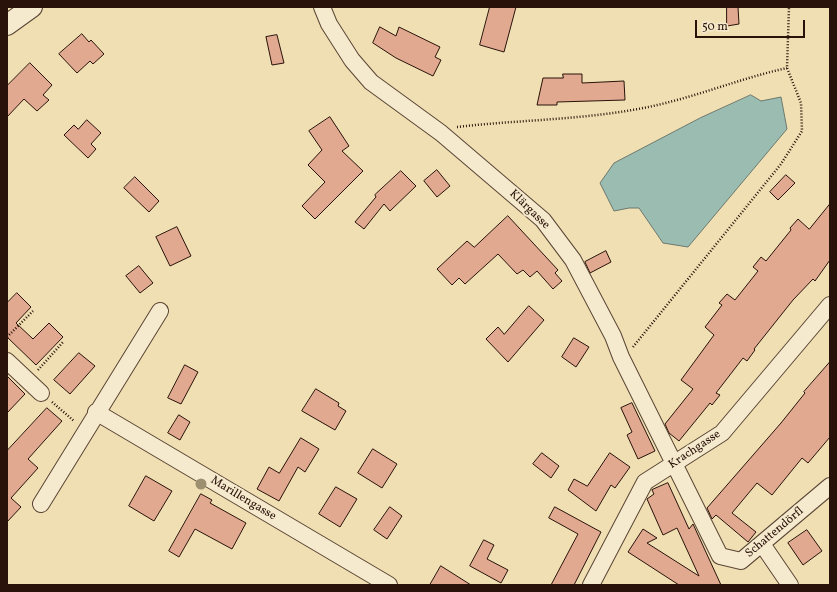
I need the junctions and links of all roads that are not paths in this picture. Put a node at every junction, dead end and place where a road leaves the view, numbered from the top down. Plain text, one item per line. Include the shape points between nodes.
1 (32, 7) edge
2 (322, 7) edge
3 (8, 24) edge
4 (830, 305) edge
5 (160, 311) dead end
6 (7, 361) edge
7 (41, 393) road end
8 (96, 412) junction
9 (674, 464) junction
10 (830, 486) edge
11 (41, 504) dead end
12 (762, 544) junction
13 (389, 585) edge
14 (591, 585) edge
15 (790, 585) edge

1 - 3 street
2 - 9 street, Klärgasse via 329,24 352,60 371,82 441,133 543,220 574,260
4 - 9 street, Krachgasse via 722,433
5 - 8 street
6 - 7 street
8 - 11 street
8 - 13 street, Marillengasse
9 - 12 street, Schattendörfl via 720,556 742,561
9 - 14 street, Krachgasse via 645,482
10 - 12 street, Schattendörfl
12 - 15 street

